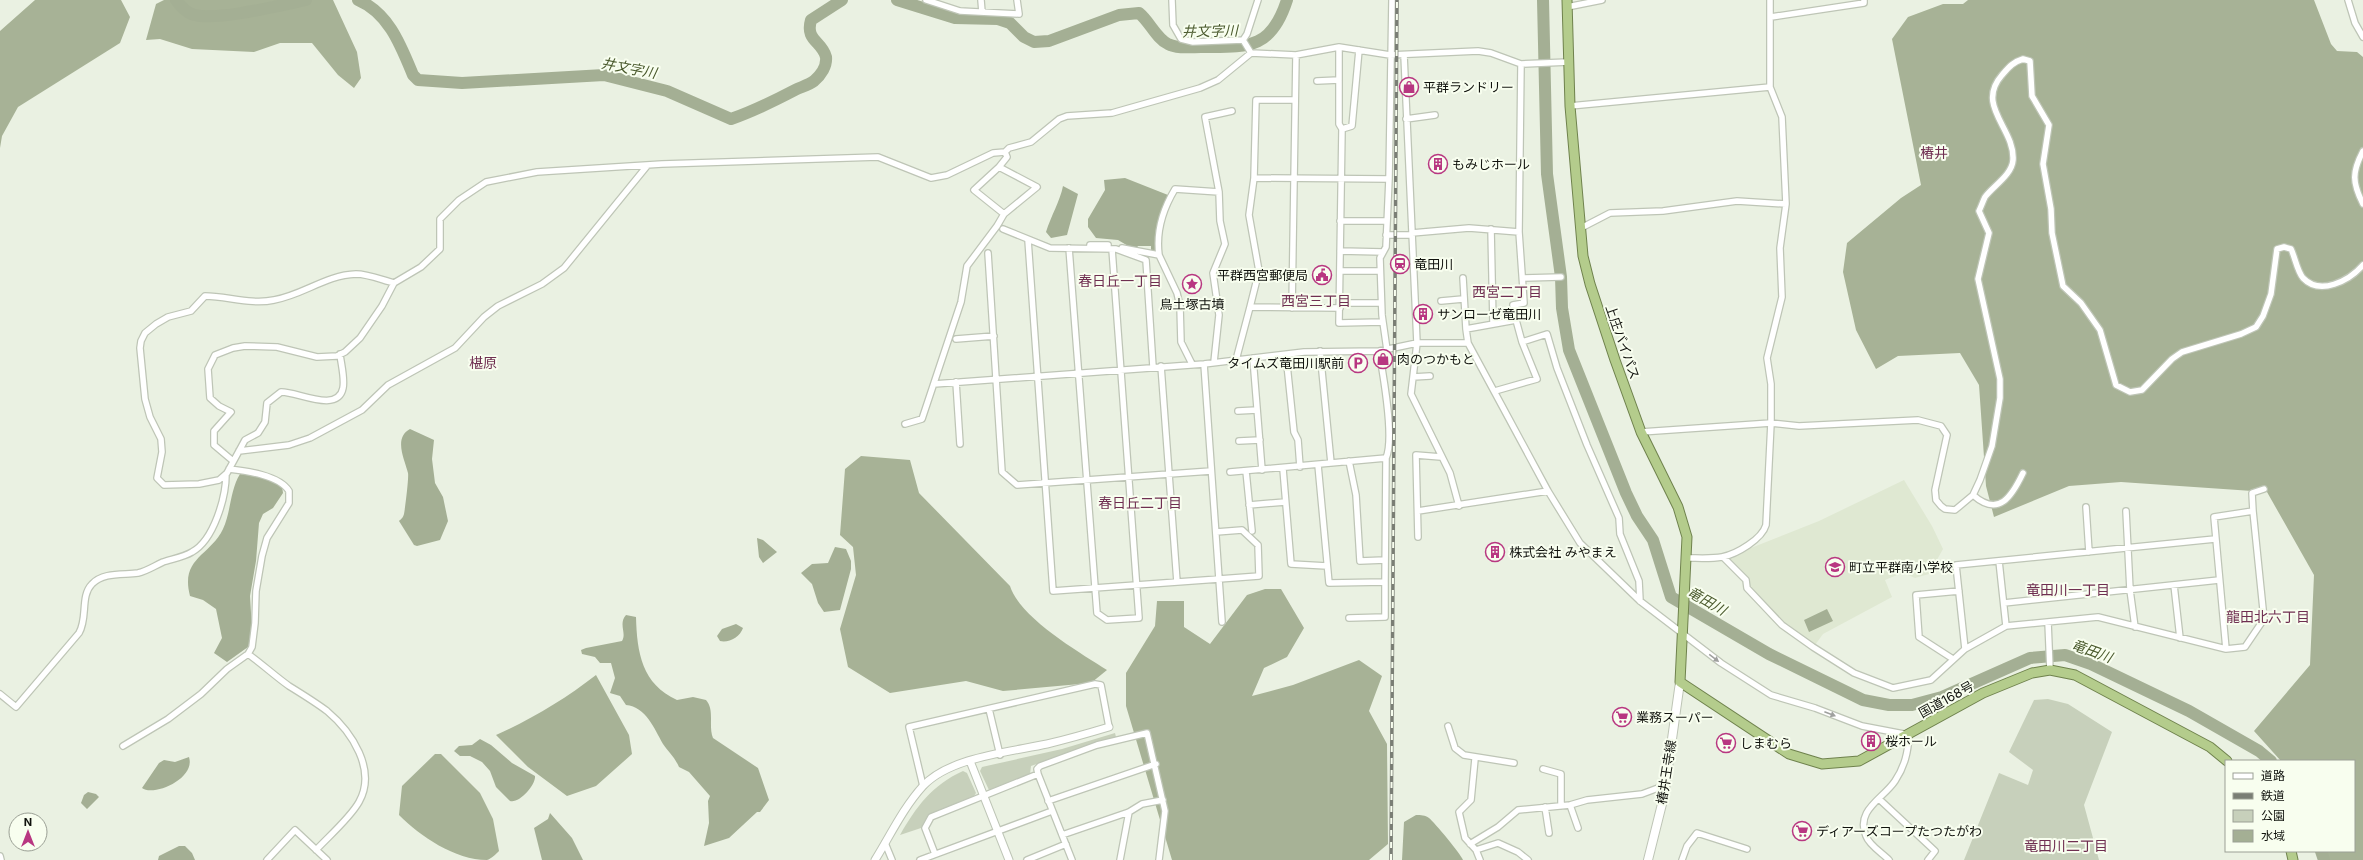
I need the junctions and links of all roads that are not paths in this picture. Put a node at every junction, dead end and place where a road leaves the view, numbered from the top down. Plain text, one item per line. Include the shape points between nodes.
1 (926, 0) edge
2 (981, 0) edge
3 (1017, 0) edge
4 (1172, 0) edge
5 (1258, 0) edge
6 (1392, 0) edge
7 (1602, 0) edge
8 (1770, 0) edge
9 (1864, 0) edge
10 (2348, 0) edge
11 (942, 2) edge
12 (1567, 3) edge
13 (982, 12) junction
14 (1771, 17) junction
15 (2363, 37) edge
16 (1243, 42) junction
17 (1339, 47) junction
18 (1359, 50) junction
19 (1250, 51) junction
20 (1296, 55) junction
21 (1390, 55) junction
22 (1404, 55) junction
23 (1566, 62) junction
24 (1523, 64) junction
25 (1339, 80) junction
26 (1318, 81) dead end
27 (1770, 87) junction
28 (1294, 100) junction
29 (1570, 106) junction
30 (1232, 111) dead end
31 (1435, 115) dead end
32 (1406, 119) junction
33 (1342, 129) junction
34 (2363, 151) edge
35 (1005, 152) junction
36 (647, 166) junction
37 (999, 167) junction
38 (1254, 178) junction
39 (1294, 179) junction
40 (1340, 179) junction
41 (1389, 180) junction
42 (1218, 192) junction
43 (1786, 204) junction
44 (2363, 204) edge
45 (1004, 214) junction
46 (1340, 221) junction
47 (1387, 221) junction
48 (1581, 228) junction
49 (1003, 229) dead end
50 (1491, 229) junction
51 (1519, 232) junction
52 (1412, 234) junction
53 (1386, 235) junction
54 (1028, 240) junction
55 (1090, 244) dead end
56 (1069, 248) junction
57 (1112, 249) junction
58 (1340, 251) junction
59 (1383, 252) junction
60 (988, 253) dead end
61 (1159, 255) junction
62 (2363, 265) edge
63 (1340, 271) junction
64 (1380, 271) junction
65 (1561, 277) dead end
66 (1463, 278) dead end
67 (1523, 278) junction
68 (394, 283) junction
69 (1463, 299) junction
70 (1441, 301) dead end
71 (1381, 303) junction
72 (1340, 306) junction
73 (1250, 307) junction
74 (1292, 308) junction
75 (1516, 320) junction
76 (1382, 322) junction
77 (1493, 323) junction
78 (1466, 328) junction
79 (994, 336) junction
80 (956, 339) dead end
81 (1522, 342) junction
82 (1468, 343) junction
83 (1417, 344) junction
84 (1387, 350) junction
85 (1320, 351) junction
86 (1379, 351) junction
87 (340, 354) junction
88 (1286, 355) junction
89 (1252, 358) junction
90 (1236, 360) junction
91 (1214, 362) junction
92 (1192, 364) junction
93 (1204, 364) junction
94 (1161, 366) junction
95 (1153, 367) junction
96 (1120, 369) junction
97 (1078, 373) junction
98 (1037, 376) junction
99 (1430, 376) dead end
100 (1412, 377) junction
101 (997, 379) junction
102 (956, 382) junction
103 (934, 384) junction
104 (1495, 391) junction
105 (1257, 410) junction
106 (1238, 411) dead end
107 (1771, 423) junction
108 (905, 424) dead end
109 (1641, 432) junction
110 (1260, 440) junction
111 (1239, 441) dead end
112 (960, 444) dead end
113 (239, 450) junction
114 (1441, 457) junction
115 (1386, 458) junction
116 (233, 461) junction
117 (1349, 461) junction
118 (1331, 463) junction
119 (1318, 465) junction
120 (1300, 467) junction
121 (1283, 469) junction
122 (1262, 470) junction
123 (227, 471) junction
124 (1211, 471) junction
125 (1246, 471) junction
126 (1230, 472) dead end
127 (2023, 473) dead end
128 (1170, 474) junction
129 (1130, 477) junction
130 (1087, 480) junction
131 (1045, 483) junction
132 (2264, 489) dead end
133 (1548, 491) junction
134 (1973, 495) junction
135 (1285, 502) junction
136 (1249, 505) junction
137 (1459, 506) junction
138 (2086, 507) dead end
139 (1418, 511) junction
140 (2126, 512) dead end
141 (2253, 512) junction
142 (1252, 531) dead end
143 (1216, 532) junction
144 (1418, 537) dead end
145 (2214, 539) junction
146 (2127, 548) junction
147 (2090, 552) junction
148 (1723, 557) junction
149 (1687, 558) junction
150 (1385, 560) junction
151 (1999, 561) junction
152 (1327, 566) junction
153 (1219, 579) junction
154 (2219, 580) junction
155 (1177, 582) junction
156 (1385, 582) junction
157 (1137, 585) junction
158 (2174, 585) junction
159 (1095, 588) junction
160 (2130, 590) junction
161 (1959, 591) junction
162 (1640, 601) junction
163 (2004, 603) junction
164 (1349, 618) dead end
165 (1222, 622) dead end
166 (2048, 622) junction
167 (2006, 626) junction
168 (2135, 627) junction
169 (1683, 635) junction
170 (2180, 638) junction
171 (1965, 649) junction
172 (2226, 649) junction
173 (248, 654) junction
174 (1953, 659) junction
175 (2050, 665) junction
176 (1680, 682) junction
177 (0, 694) edge
178 (989, 709) junction
179 (1448, 726) dead end
180 (1109, 727) joint
181 (1909, 735) junction
182 (123, 746) dead end
183 (1000, 754) junction
184 (1475, 759) junction
185 (2226, 760) edge
186 (970, 761) junction
187 (1514, 763) dead end
188 (1156, 764) junction
189 (1543, 769) dead end
190 (1038, 774) junction
191 (1666, 785) junction
192 (923, 786) junction
193 (983, 795) junction
194 (1879, 799) junction
195 (1163, 800) junction
196 (1048, 801) junction
197 (1570, 805) junction
198 (1561, 806) junction
199 (1546, 807) junction
200 (1052, 811) junction
201 (1129, 812) junction
202 (1578, 828) dead end
203 (997, 831) junction
204 (1549, 833) dead end
205 (1062, 835) junction
206 (885, 843) junction
207 (1066, 844) junction
208 (1470, 844) junction
209 (1747, 849) dead end
210 (316, 850) junction
211 (1476, 850) junction
212 (935, 854) junction
213 (0, 856) edge
214 (1, 860) edge
215 (267, 860) edge
216 (327, 860) edge
217 (875, 860) edge
218 (892, 860) edge
219 (920, 860) edge
220 (1009, 860) edge
221 (1027, 860) edge
222 (1072, 860) edge
223 (1120, 860) edge
224 (1159, 860) edge
225 (1480, 860) edge
226 (1528, 860) edge
227 (1648, 860) edge
228 (1682, 860) edge
229 (1889, 860) edge
230 (1928, 860) edge

1 - 11 street
2 - 13 street
3 - 13 street via 1019,14
4 - 16 street via 1173,25 1180,39 1193,42
5 - 16 street
6 - 21 street
7 - 12 street
8 - 14 street
9 - 14 street via 1864,3
10 - 15 street via 2355,23
11 - 13 street via 960,11
12 - 23 highway, 上庄バイパス
14 - 27 street
16 - 19 street
17 - 18 street
17 - 20 street
17 - 25 street
18 - 21 street
18 - 33 street via 1352,126
19 - 20 street
19 - 35 street via 1218,80 1200,89 1112,113 1068,116 1059,119 1031,142 1009,148
20 - 28 street
21 - 22 street
21 - 41 street
22 - 24 street via 1478,50
22 - 32 street
23 - 24 street
23 - 29 highway, 上庄バイパス
24 - 51 street
25 - 26 street
25 - 33 street via 1339,124
27 - 29 street
27 - 43 street via 1782,117
28 - 38 street via 1256,100
28 - 39 street
29 - 48 highway, 上庄バイパス
30 - 42 street via 1205,117
31 - 32 street
32 - 52 street
33 - 40 street
34 - 44 street via 2355,167 2354,183
35 - 36 street via 993,153 948,175 931,178 878,157
35 - 37 street via 1007,157
36 - 68 street via 537,172 486,182 459,200 440,219 440,249 421,267
36 - 113 street via 564,268 542,284 498,306 455,348 388,385 362,410 322,433 289,445
37 - 45 street via 974,190
37 - 45 street via 1037,187
38 - 39 street
38 - 73 street via 1249,215 1259,270
39 - 40 street
39 - 74 street
40 - 41 street
40 - 46 street
41 - 47 street
42 - 61 street via 1175,189 1160,224
42 - 91 street via 1225,244 1212,273 1219,315
43 - 48 street via 1737,201 1664,211 1610,214
43 - 107 street via 1780,248 1782,297 1767,358 1771,384
45 - 103 street via 967,266 961,302
46 - 47 street
46 - 58 street
47 - 53 street
48 - 109 highway, 上庄バイパス via 1590,284
49 - 54 street
50 - 51 street
50 - 52 street via 1469,228
50 - 77 street
51 - 67 street
52 - 53 street
52 - 83 street
53 - 59 street via 1386,247
54 - 56 street via 1050,248
54 - 98 street
55 - 61 street
56 - 57 street
56 - 97 street
57 - 95 street via 1146,260
57 - 96 street
58 - 59 street
58 - 63 street
59 - 64 street via 1380,258
60 - 79 street
61 - 92 street via 1177,293 1181,342
62 - 134 street via 2338,282 2326,286 2311,285 2302,276 2291,249 2277,249 2271,294 2256,327 2182,352 2142,390 2130,392 2116,385 2100,330 2081,303 2063,286 2052,233 2051,209 2043,164 2049,125 2032,96 2030,61 2023,59 2014,62 1992,90 1991,100 2010,141 2013,162 2006,175 1985,197 1979,211 1989,233 1978,279 2000,379 2000,398 1992,446
63 - 64 street
63 - 72 street
64 - 71 street
65 - 67 street
66 - 69 street
67 - 75 street via 1524,303 1513,305
68 - 87 street via 360,338
68 - 123 street via 357,274 329,278 306,290 273,301 234,301 204,296 190,312 168,317 145,332 140,348 145,399 150,417 161,439 158,478 164,485 199,484 218,480
69 - 70 street
69 - 78 street
71 - 72 street
71 - 76 street
72 - 74 street
72 - 76 street via 1339,323
73 - 74 street
73 - 90 street
75 - 77 street
75 - 81 street
76 - 84 street
77 - 78 street
78 - 82 street
79 - 80 street
79 - 101 street
81 - 104 street via 1537,379
81 - 162 street via 1547,334 1557,368 1587,445 1619,518 1620,534 1639,581
82 - 83 street
82 - 104 street
83 - 84 street
83 - 100 street
84 - 86 street
85 - 86 street
85 - 88 street
85 - 118 street
86 - 115 street via 1389,422 1389,453
87 - 113 street via 343,389 338,397 331,400 315,400 295,392 281,392 266,403 265,422 258,434 245,440
87 - 116 street via 317,357 277,346 245,346 215,355 208,369 210,398 231,412 214,431 214,445
88 - 89 street
88 - 120 street
89 - 90 street
89 - 105 street
90 - 91 street
91 - 93 street
92 - 93 street
92 - 94 street
93 - 124 street
94 - 95 street
94 - 128 street
95 - 96 street
96 - 97 street
96 - 129 street
97 - 98 street
97 - 130 street
98 - 101 street
98 - 131 street
99 - 100 street
100 - 114 street via 1411,394
101 - 102 street
101 - 131 street via 1002,472 1017,485
102 - 103 street
102 - 112 street
103 - 108 street via 922,419
104 - 133 street
105 - 106 street
105 - 110 street
107 - 109 street
107 - 134 street via 1799,426 1918,420 1941,426 1947,435 1934,490 1936,500 1945,509 1955,510
107 - 148 street via 1770,482 1764,532 1752,543
109 - 149 highway, 上庄バイパス via 1682,518 1687,537
110 - 111 street
110 - 122 street
113 - 116 street
114 - 137 street via 1450,473
114 - 139 street via 1416,456
115 - 117 street
115 - 150 street
116 - 123 street
117 - 118 street
117 - 150 street via 1356,495 1360,561
118 - 119 street
119 - 120 street
119 - 152 street
120 - 121 street
121 - 122 street
121 - 135 street
122 - 125 street
123 - 173 street via 260,474 280,483 288,491 289,503 267,538 262,556 256,591 252,647
123 - 177 street via 226,486 217,517 202,545 191,553 148,570 114,574 92,583 86,597 84,624 79,633 16,707
124 - 128 street
124 - 143 street
125 - 126 street
125 - 136 street
127 - 134 street via 2006,500 1996,505 1980,501
128 - 129 street
128 - 155 street
129 - 130 street
129 - 157 street
130 - 131 street
130 - 159 street
131 - 159 street via 1053,591
132 - 141 street via 2252,493
133 - 137 street
133 - 162 street via 1580,543
135 - 136 street
135 - 152 street via 1291,564
136 - 142 street
137 - 139 street
138 - 147 street
139 - 144 street
140 - 146 street
141 - 145 street via 2214,517
141 - 172 street via 2264,619 2245,647
143 - 153 street
143 - 153 street via 1242,530 1258,545 1259,576
145 - 146 street
145 - 154 street
146 - 147 street
146 - 160 street
147 - 151 street
148 - 149 street
148 - 174 street via 1746,580 1747,588 1782,625 1854,673 1893,688 1931,680
149 - 169 highway, 上庄バイパス
150 - 156 street
151 - 161 street via 1956,565
151 - 163 street
152 - 156 street via 1329,583
153 - 155 street
153 - 165 street
154 - 158 street
154 - 172 street
155 - 157 street
156 - 164 street via 1384,617
157 - 159 street
157 - 159 street via 1139,618 1107,620 1097,613
158 - 160 street
158 - 170 street
160 - 163 street
160 - 168 street
161 - 171 street
161 - 174 street via 1916,595 1919,637
162 - 169 street
163 - 167 street
166 - 167 street
166 - 168 street via 2098,617
166 - 175 street
167 - 171 street
168 - 170 street
169 - 176 highway, 上庄バイパス
169 -> 181 street via 1771,695 1862,726
170 - 172 street
171 - 174 street
173 - 182 street via 173,715
173 - 210 street via 327,711 340,724 360,755 364,768 364,788 358,803
175 - 181 highway, 国道168号 via 1983,693
175 - 185 highway, 国道168号 via 2075,675 2210,747
176 - 181 highway, 国道168号 via 1789,754 1822,764 1859,761
176 - 191 main road, 椿井王寺線
178 - 180 street via 1101,685
178 - 183 street
178 - 192 street via 909,727
179 - 184 street via 1455,748
180 - 183 street
181 - 194 street via 1908,754 1902,770
183 - 186 street
184 - 187 street
184 - 208 street via 1471,800 1460,812 1465,838
186 - 192 street via 945,770
186 - 193 street
188 - 190 street via 1148,733 1097,746 1040,766 1037,769
188 - 195 street
188 - 196 street
189 - 198 street via 1561,774
190 - 193 street
190 - 196 street
191 - 197 street via 1642,794 1587,800
191 - 227 main road, 椿井王寺線
192 - 206 street
193 - 203 street
193 - 212 street via 931,817 925,828
194 - 229 street via 1869,807 1864,816 1863,826 1866,837
194 - 230 street via 1935,850
195 - 201 street via 1142,804
195 - 224 street via 1165,811
196 - 200 street
197 - 198 street
197 - 202 street
198 - 199 street
199 - 204 street
199 - 208 street via 1518,810 1498,828
200 - 203 street
200 - 205 street
201 - 205 street
201 - 223 street
203 - 212 street
203 - 220 street
205 - 207 street
206 - 217 street
206 - 218 street
207 - 221 street
207 - 222 street
208 - 211 street
209 - 228 street via 1696,833 1687,846
210 - 215 street via 294,830
210 - 216 street
211 - 225 street
211 - 226 street via 1498,843 1518,852
212 - 219 street
213 - 214 street

